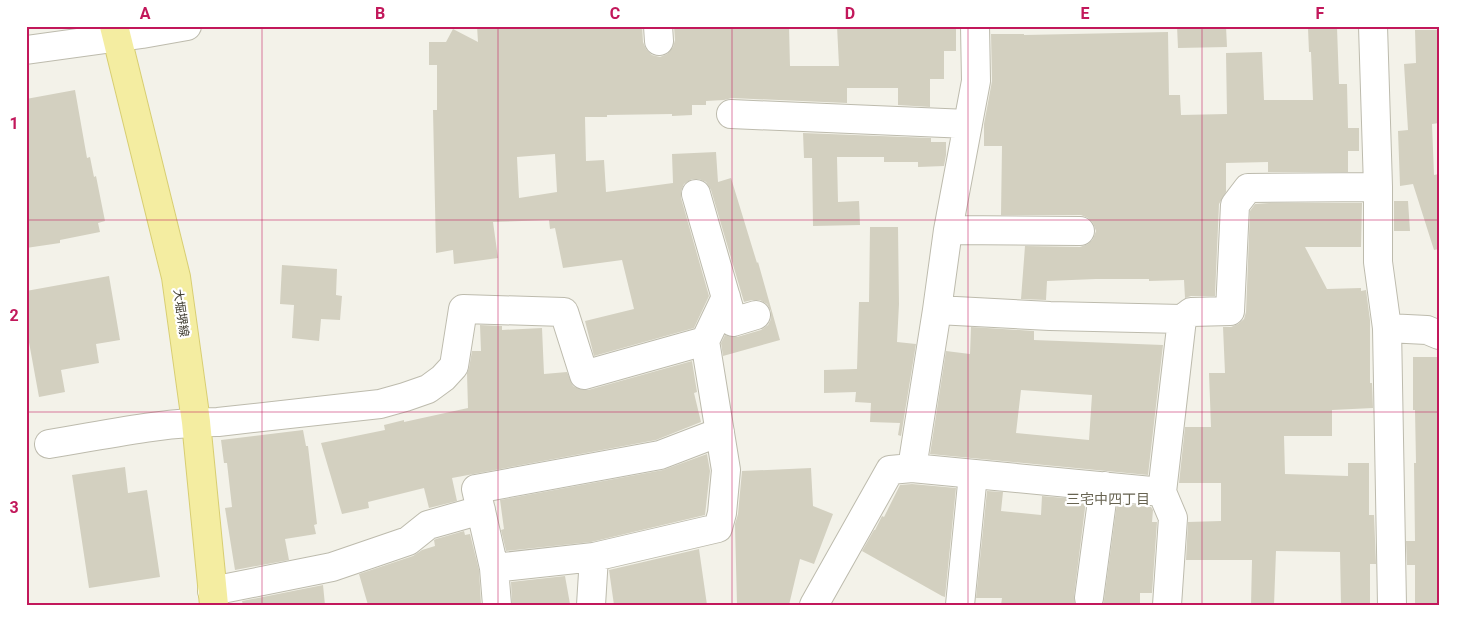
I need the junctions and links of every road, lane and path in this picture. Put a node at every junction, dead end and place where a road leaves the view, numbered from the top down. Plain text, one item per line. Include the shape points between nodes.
1 (187, 26) edge
2 (975, 26) edge
3 (1373, 26) edge
4 (116, 32) edge
5 (26, 50) edge
6 (731, 114) dead end
7 (968, 124) junction
8 (1378, 187) junction
9 (696, 194) dead end
10 (948, 230) junction
11 (1080, 231) dead end
12 (726, 296) junction
13 (937, 310) junction
14 (756, 315) dead end
15 (1182, 319) junction
16 (1387, 328) junction
17 (1435, 332) edge
18 (705, 341) junction
19 (196, 422) junction
20 (720, 432) junction
21 (49, 444) dead end
22 (912, 468) junction
23 (973, 474) junction
24 (1104, 486) junction
25 (1162, 492) junction
26 (481, 510) junction
27 (594, 557) junction
28 (494, 568) junction
29 (213, 598) edge
30 (1088, 598) dead end
31 (497, 605) edge
32 (591, 605) edge
33 (814, 605) edge
34 (960, 605) edge
35 (1167, 605) edge
36 (1392, 605) edge

1 - 4 street via 142,34
2 - 7 street via 976,81
3 - 8 street
4 - 5 street
4 - 19 main road, 大堀堺線 via 176,277
6 - 7 street
7 - 10 street
8 - 15 street via 1248,188 1235,204 1230,311 1191,312
8 - 16 street via 1378,262
9 - 12 street
10 - 11 street
10 - 13 street
12 - 14 street via 733,322
12 - 18 street
13 - 15 street
13 - 22 street
15 - 25 street
16 - 17 street
16 - 36 street
18 - 19 street via 584,375 564,312 463,310 454,366 428,389 380,404
18 - 20 street
19 - 21 street via 158,425
19 - 29 main road, 大堀堺線
20 - 26 street via 660,455 476,488
20 - 27 street via 726,470 718,528
22 - 23 street
22 - 33 street via 890,470
23 - 24 street
23 - 34 street
24 - 25 street
24 - 30 street
25 - 35 street via 1173,518
26 - 28 street
26 - 29 street via 428,525 408,541 332,567
27 - 28 street
27 - 32 street
28 - 31 street

